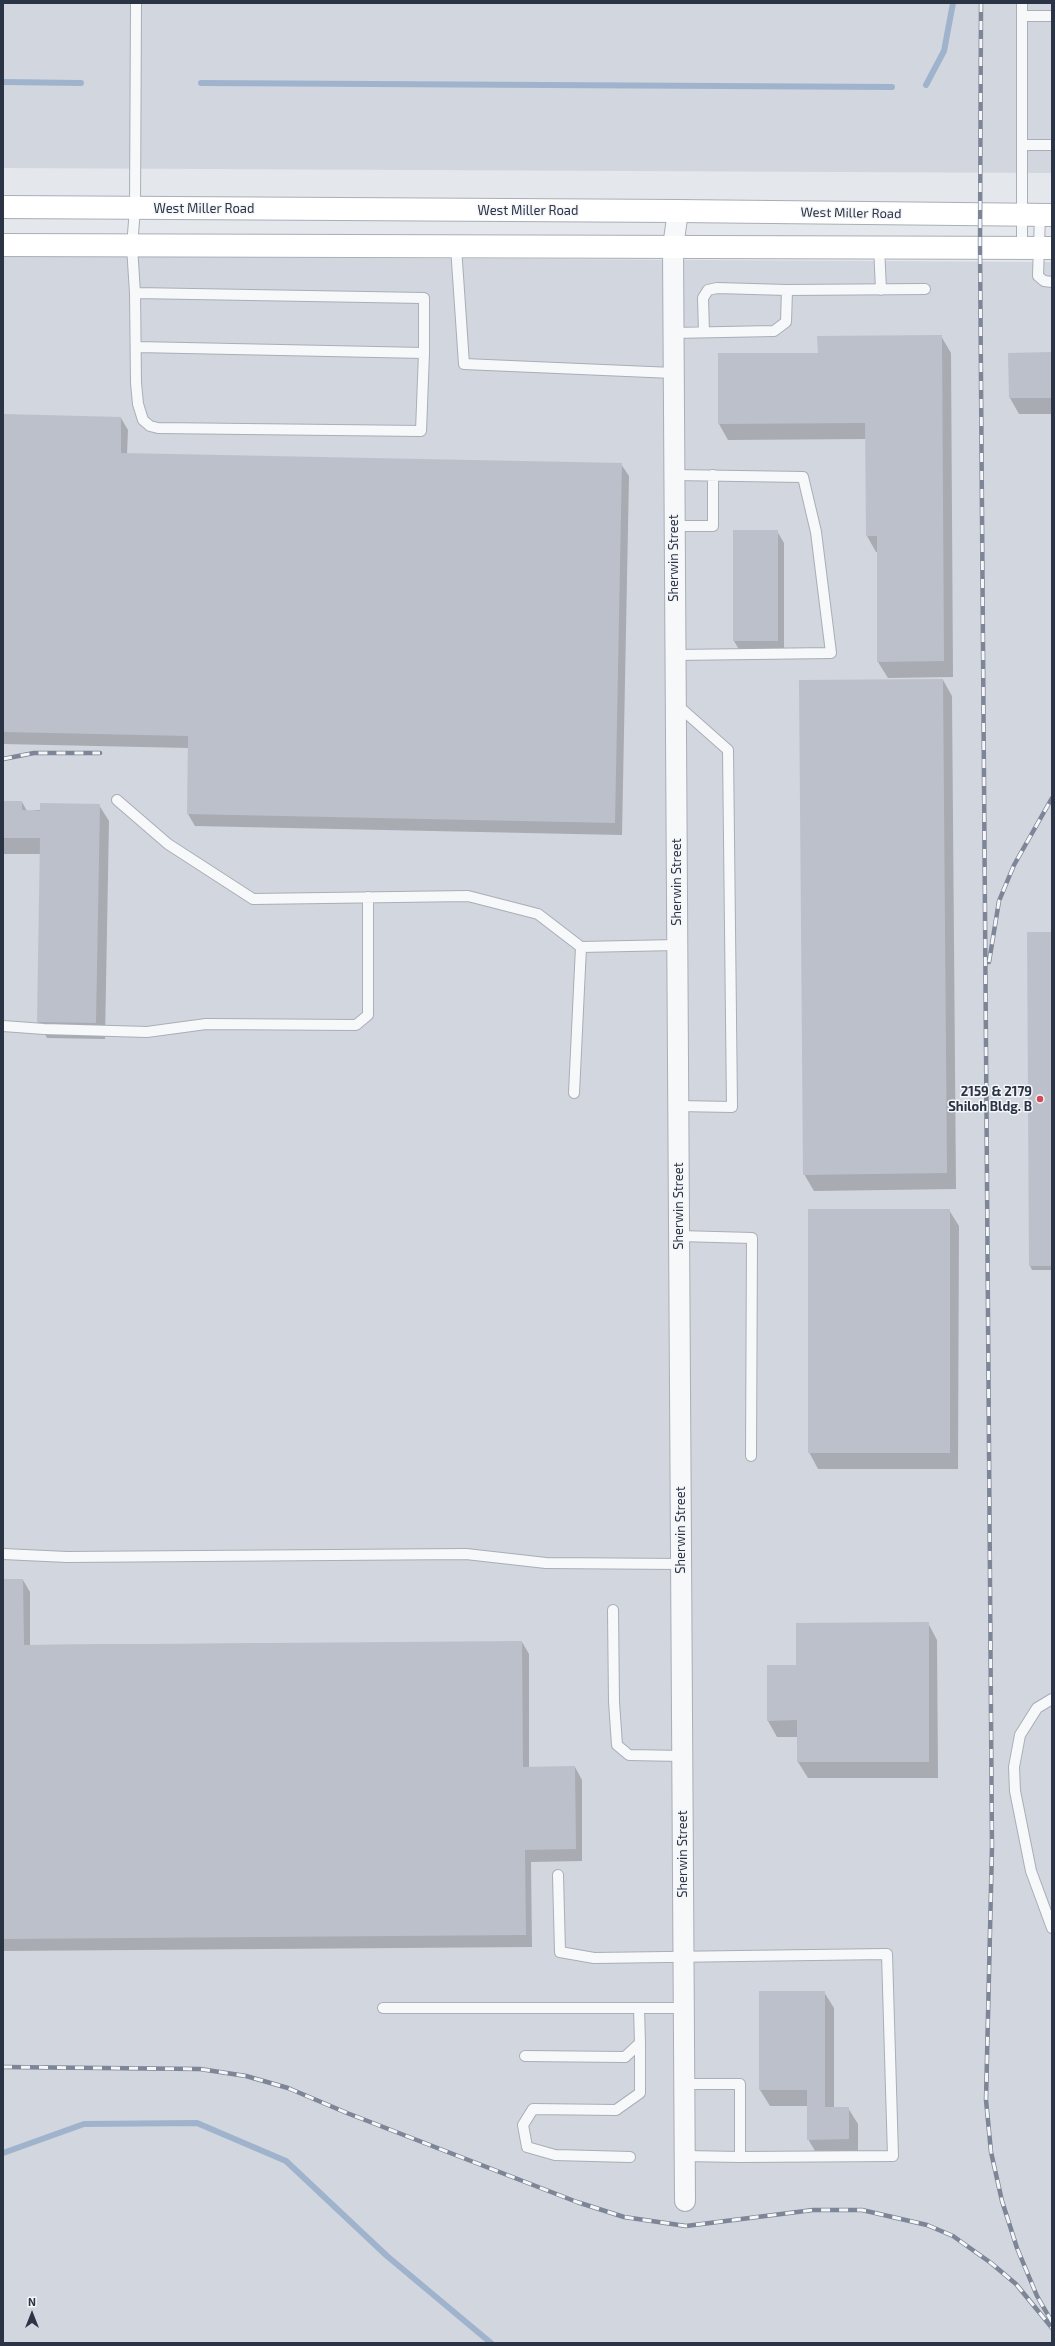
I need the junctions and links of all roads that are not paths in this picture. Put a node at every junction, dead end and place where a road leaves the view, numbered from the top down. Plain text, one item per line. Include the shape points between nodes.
1 (136, 3) edge
2 (1022, 3) edge
3 (1022, 16) junction
4 (1052, 16) edge
5 (1022, 145) junction
6 (1052, 146) edge
7 (3, 207) edge
8 (135, 208) junction
9 (678, 210) junction
10 (1038, 215) edge
11 (3, 246) edge
12 (132, 246) junction
13 (879, 246) junction
14 (456, 247) junction
15 (672, 247) junction
16 (1037, 247) edge
17 (1052, 282) edge
18 (925, 289) dead end
19 (787, 290) junction
20 (880, 290) junction
21 (135, 293) junction
22 (704, 332) junction
23 (673, 333) junction
24 (137, 347) junction
25 (424, 353) junction
26 (673, 373) junction
27 (674, 475) junction
28 (713, 476) junction
29 (674, 526) junction
30 (675, 655) junction
31 (676, 704) junction
32 (117, 800) dead end
33 (368, 897) junction
34 (677, 945) junction
35 (581, 947) junction
36 (3, 1026) edge
37 (574, 1093) dead end
38 (678, 1106) junction
39 (679, 1236) junction
40 (751, 1456) dead end
41 (3, 1554) edge
42 (681, 1564) junction
43 (613, 1610) dead end
44 (1052, 1699) edge
45 (682, 1756) junction
46 (558, 1875) dead end
47 (1052, 1928) edge
48 (684, 1955) junction
49 (383, 2008) dead end
50 (639, 2008) junction
51 (684, 2008) junction
52 (640, 2043) junction
53 (525, 2056) dead end
54 (684, 2084) junction
55 (685, 2156) junction
56 (630, 2157) dead end
57 (740, 2157) junction
58 (685, 2201) dead end

1 - 8 lane
2 - 3 lane
3 - 4 lane
3 - 5 lane
5 - 6 lane
5 - 10 lane
7 - 8 main road, West Miller Road
8 - 9 main road, West Miller Road
8 - 12 lane
9 - 10 main road, West Miller Road
9 - 15 street, Sherwin Street
10 - 16 lane
10 - 16 lane
11 - 12 main road
12 - 14 main road
12 - 21 lane
13 - 15 main road
13 - 16 main road
13 - 20 lane
14 - 15 main road
14 - 26 lane via 464,364
15 - 23 street, Sherwin Street
16 - 17 lane via 1038,276 1044,281
18 - 20 lane
19 - 20 lane
19 - 22 lane via 786,322 774,331
19 - 22 lane via 708,290 703,298
21 - 24 lane
21 - 25 lane via 424,298
22 - 23 lane
23 - 26 street, Sherwin Street
24 - 25 lane
24 - 25 lane via 138,404 143,420 158,428 420,431
26 - 27 street, Sherwin Street
27 - 28 lane
27 - 29 street, Sherwin Street
28 - 29 lane via 713,526
28 - 30 lane via 803,477 816,532 831,653
29 - 30 street, Sherwin Street
30 - 31 street, Sherwin Street
31 - 34 street, Sherwin Street
31 - 38 lane via 728,750 732,1107
32 - 33 lane via 168,844 253,899
33 - 35 lane via 468,896 538,914
33 - 36 lane via 368,1015 356,1025 206,1024 146,1032
34 - 35 lane
34 - 38 street, Sherwin Street
35 - 37 lane
38 - 39 street, Sherwin Street
39 - 40 lane via 752,1238
39 - 42 street, Sherwin Street
41 - 42 lane via 67,1557 466,1554 546,1563
42 - 45 street, Sherwin Street
43 - 45 lane via 614,1724 617,1745 629,1755
44 - 47 lane via 1037,1708 1020,1736 1014,1767 1015,1791 1031,1871
45 - 48 street, Sherwin Street
46 - 48 lane via 560,1952 594,1958
48 - 51 street, Sherwin Street
48 - 57 lane via 887,1954 893,2156
49 - 50 lane
50 - 51 lane
50 - 52 lane
51 - 54 street, Sherwin Street
52 - 53 lane via 625,2057
52 - 56 lane via 640,2093 616,2110 533,2110 523,2125 527,2147 555,2155
54 - 55 street, Sherwin Street
54 - 57 lane via 740,2084
55 - 57 lane
55 - 58 street, Sherwin Street

